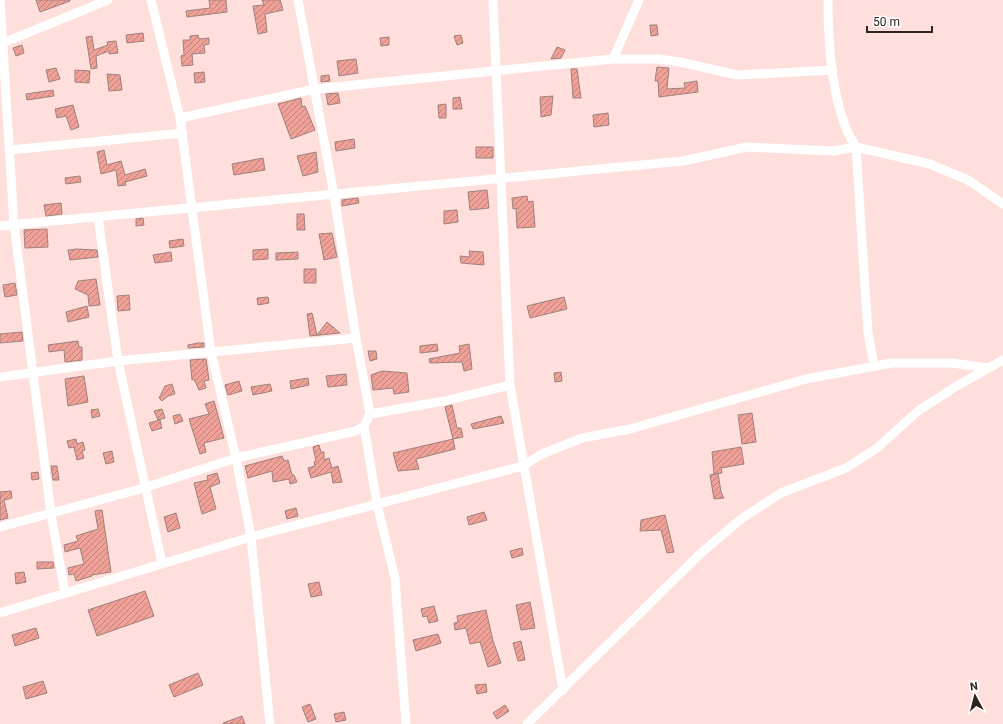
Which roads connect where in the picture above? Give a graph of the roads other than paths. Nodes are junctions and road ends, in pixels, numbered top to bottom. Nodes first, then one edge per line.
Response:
1 (0, 0) edge
2 (108, 0) edge
3 (151, 0) edge
4 (298, 0) edge
5 (493, 0) edge
6 (639, 0) edge
7 (828, 0) edge
8 (2, 44) edge
9 (613, 59) junction
10 (496, 70) junction
11 (833, 70) junction
12 (315, 88) junction
13 (180, 118) junction
14 (183, 133) junction
15 (856, 147) junction
16 (10, 150) junction
17 (501, 179) junction
18 (334, 195) junction
19 (1003, 204) edge
20 (193, 208) junction
21 (98, 217) junction
22 (14, 224) junction
23 (0, 226) edge
24 (356, 338) junction
25 (211, 352) junction
26 (1003, 360) edge
27 (118, 361) junction
28 (874, 366) junction
29 (989, 368) junction
30 (32, 373) junction
31 (0, 377) edge
32 (510, 386) junction
33 (370, 414) junction
34 (364, 426) junction
35 (236, 458) junction
36 (523, 466) junction
37 (144, 488) junction
38 (377, 504) junction
39 (51, 514) junction
40 (0, 527) edge
41 (251, 537) junction
42 (162, 563) junction
43 (65, 593) junction
44 (0, 613) edge
45 (563, 690) junction
46 (270, 724) edge
47 (406, 724) edge
48 (527, 724) edge

1 - 8 street
2 - 8 street
3 - 13 street
4 - 12 street
5 - 10 street
6 - 9 street
7 - 11 street
8 - 16 street
9 - 10 street
9 - 11 street
10 - 12 street
10 - 17 street
11 - 15 street
12 - 13 street
12 - 18 street
13 - 14 street
14 - 16 street
14 - 20 street
15 - 17 street
15 - 19 street
15 - 28 street
16 - 22 street
17 - 18 street
17 - 32 street
18 - 20 street
18 - 24 street
20 - 21 street
20 - 25 street
21 - 22 street
21 - 27 street
22 - 23 street
22 - 30 street
24 - 25 street
24 - 33 street
25 - 27 street
25 - 35 street
26 - 29 street
27 - 30 street
27 - 37 street
28 - 29 street
28 - 36 street
29 - 45 street
30 - 31 street
30 - 39 street
32 - 33 street
32 - 36 street
33 - 34 street
34 - 35 street
34 - 38 street
35 - 37 street
35 - 41 street
36 - 38 street
36 - 45 street
37 - 39 street
37 - 42 street
38 - 41 street
38 - 47 street
39 - 40 street
39 - 43 street
41 - 42 street
41 - 46 street
42 - 43 street
43 - 44 street
45 - 48 street

